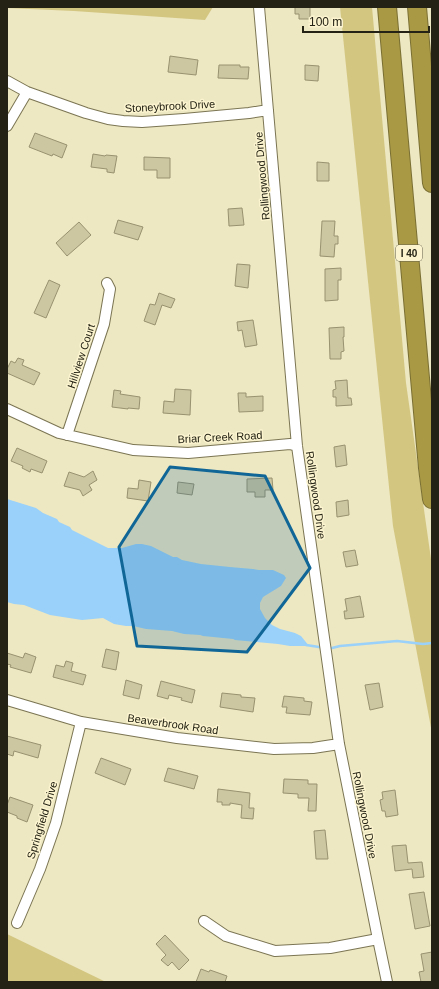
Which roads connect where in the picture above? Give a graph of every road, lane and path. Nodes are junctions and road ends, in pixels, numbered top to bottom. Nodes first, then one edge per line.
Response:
1 (259, 7) edge
2 (387, 7) edge
3 (417, 7) edge
4 (7, 81) edge
5 (27, 92) junction
6 (268, 110) junction
7 (7, 126) edge
8 (432, 184) edge
9 (107, 283) dead end
10 (7, 409) edge
11 (67, 435) junction
12 (297, 446) junction
13 (432, 498) edge
14 (7, 700) edge
15 (81, 722) junction
16 (339, 744) junction
17 (204, 921) dead end
18 (17, 923) dead end
19 (378, 939) junction
20 (387, 982) edge

1 - 6 street, Rollingwood Drive
2 - 13 highway, I 40
3 - 8 highway
4 - 5 street, Stoneybrook Drive
5 - 6 street, Stoneybrook Drive
5 - 7 street
6 - 12 street, Rollingwood Drive
9 - 11 street, Hillview Court
10 - 11 street, Briar Creek Road
11 - 12 street, Briar Creek Road
12 - 16 street, Rollingwood Drive
14 - 15 street, Beaverbrook Road
15 - 16 street, Beaverbrook Road
15 - 18 street, Springfield Drive
16 - 19 street, Rollingwood Drive
17 - 19 street
19 - 20 street, Rollingwood Drive

